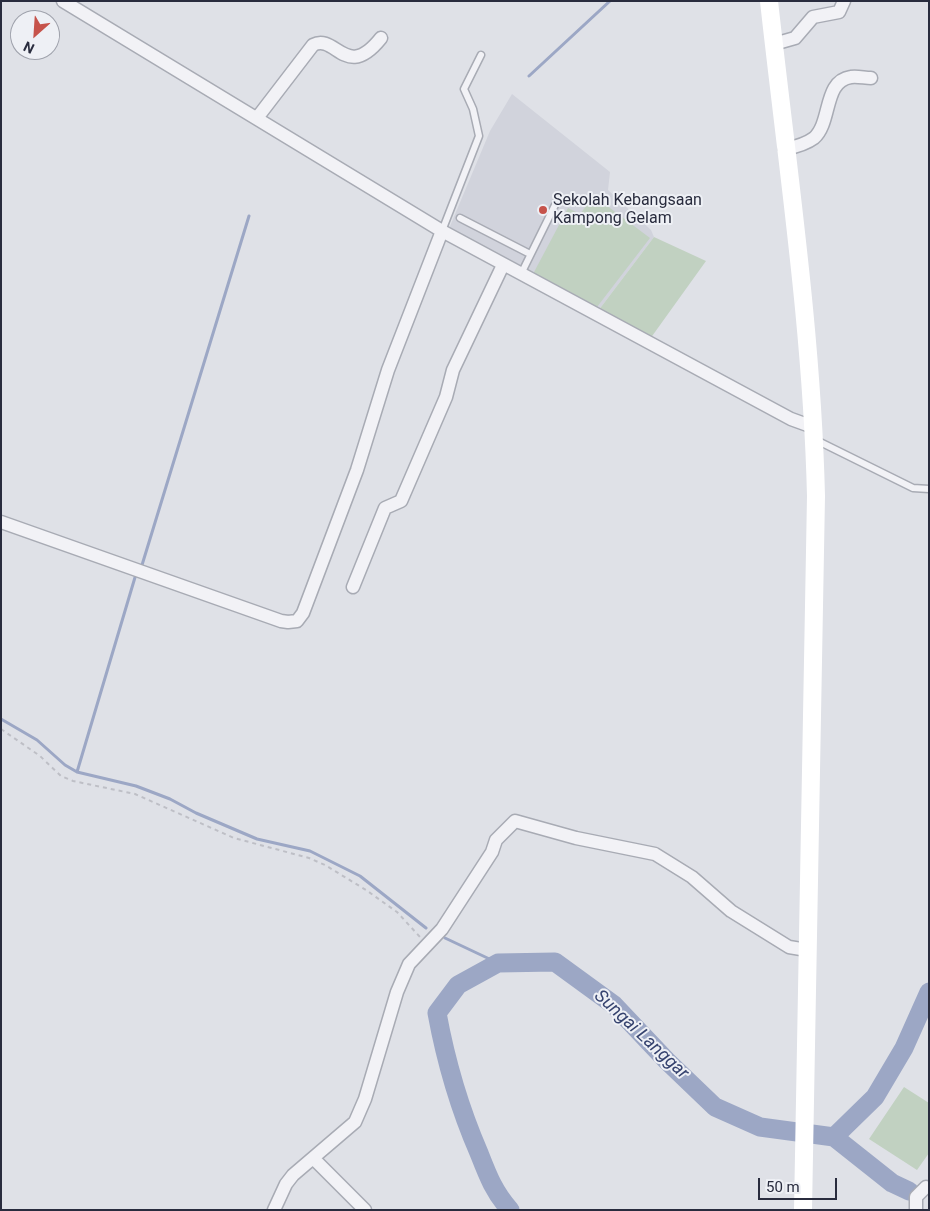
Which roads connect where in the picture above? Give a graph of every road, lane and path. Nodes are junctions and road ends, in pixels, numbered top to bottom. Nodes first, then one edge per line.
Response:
1 (63, 1) edge
2 (769, 1) edge
3 (844, 1) edge
4 (381, 38) dead end
5 (774, 44) junction
6 (481, 55) dead end
7 (871, 78) dead end
8 (257, 118) junction
9 (785, 149) junction
10 (558, 199) dead end
11 (460, 218) dead end
12 (442, 232) junction
13 (530, 254) junction
14 (502, 265) junction
15 (521, 274) junction
16 (814, 433) junction
17 (929, 488) edge
18 (1, 522) edge
19 (353, 587) dead end
20 (1, 729) edge
21 (427, 944) junction
22 (808, 950) junction
23 (314, 1159) junction
24 (928, 1183) edge
25 (274, 1210) edge
26 (366, 1210) edge
27 (803, 1210) edge
28 (916, 1210) edge

1 - 8 street
2 - 5 main road
3 - 5 street
4 - 8 street
5 - 9 main road
6 - 12 lane
7 - 9 street
8 - 12 street
9 - 16 main road
10 - 13 lane
11 - 13 lane
12 - 14 street
12 - 18 street
13 - 15 lane
14 - 15 street
14 - 19 street
15 - 16 street
16 - 17 lane
16 - 22 main road
20 - 21 path
21 - 22 street
21 - 23 street
22 - 27 main road
23 - 25 street
23 - 26 street
24 - 28 street

